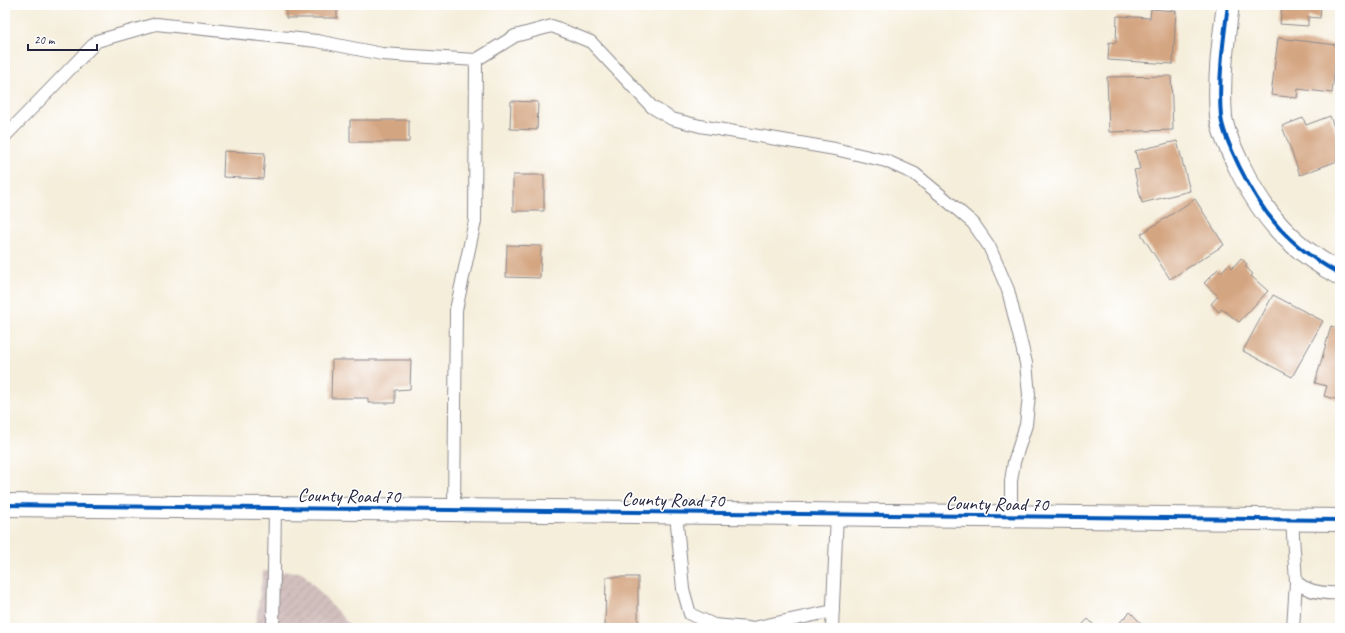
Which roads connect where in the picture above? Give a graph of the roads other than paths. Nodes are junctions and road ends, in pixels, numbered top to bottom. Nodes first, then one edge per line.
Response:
1 (1228, 5) edge
2 (476, 60) junction
3 (5, 136) edge
4 (1340, 274) edge
5 (5, 505) edge
6 (276, 508) junction
7 (454, 510) junction
8 (676, 513) junction
9 (837, 514) junction
10 (1011, 517) junction
11 (1292, 520) junction
12 (1340, 520) edge
13 (1296, 582) junction
14 (1340, 593) edge
15 (833, 611) junction
16 (273, 628) edge
17 (748, 628) edge
18 (752, 628) edge
19 (832, 628) edge
20 (1294, 628) edge

1 - 4 street
2 - 3 lane
2 - 7 lane
2 - 10 lane
5 - 6 street, County Road 70
6 - 7 street, County Road 70
6 - 16 lane
7 - 8 street, County Road 70
8 - 9 street, County Road 70
8 - 17 lane
9 - 10 street, County Road 70
9 - 15 lane
10 - 11 street, County Road 70
11 - 12 street, County Road 70
11 - 13 lane
13 - 14 lane
13 - 20 lane
15 - 18 lane
15 - 19 lane

